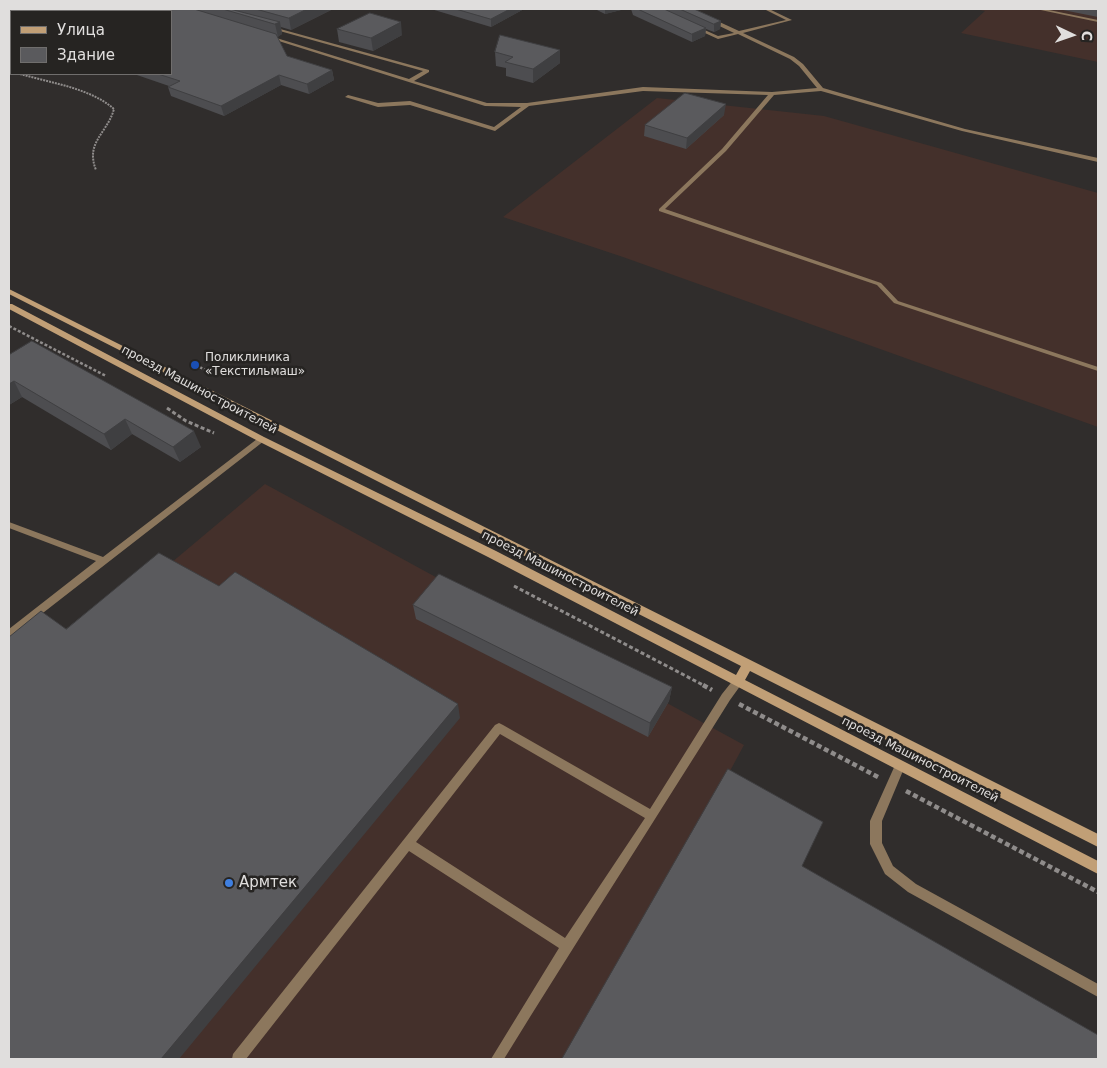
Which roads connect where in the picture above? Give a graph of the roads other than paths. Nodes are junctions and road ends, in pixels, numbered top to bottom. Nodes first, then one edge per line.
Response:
1 (766, 9) edge
2 (1038, 9) edge
3 (704, 17) edge
4 (1098, 21) edge
5 (266, 26) edge
6 (694, 27) edge
7 (740, 33) junction
8 (261, 35) edge
9 (410, 81) junction
10 (821, 89) junction
11 (772, 94) junction
12 (348, 97) dead end
13 (527, 105) junction
14 (1098, 160) edge
15 (9, 291) edge
16 (9, 306) edge
17 (1098, 369) edge
18 (277, 427) junction
19 (261, 439) junction
20 (9, 525) edge
21 (102, 560) junction
22 (9, 634) edge
23 (748, 664) junction
24 (738, 682) junction
25 (900, 766) junction
26 (652, 816) junction
27 (1098, 841) edge
28 (408, 844) junction
29 (1098, 868) edge
30 (566, 946) junction
31 (1098, 991) edge
32 (238, 1059) edge
33 (497, 1059) edge

1 - 7 lane
2 - 4 lane
3 - 7 lane
5 - 9 lane
6 - 7 lane
7 - 10 lane
8 - 9 lane
9 - 13 lane
10 - 11 lane
10 - 14 lane
11 - 13 lane
11 - 17 lane
12 - 13 lane
15 - 18 main road, проезд Машиностроителей
16 - 19 main road, проезд Машиностроителей
18 - 19 main road
18 - 23 main road, проезд Машиностроителей
19 - 21 lane
19 - 24 main road, проезд Машиностроителей
20 - 21 lane
21 - 22 lane
23 - 24 main road
23 - 27 main road, проезд Машиностроителей
24 - 25 main road, проезд Машиностроителей
24 - 26 lane
25 - 29 main road, проезд Машиностроителей
25 - 31 lane
26 - 28 lane
26 - 30 lane
28 - 30 lane
28 - 32 lane
30 - 33 lane

